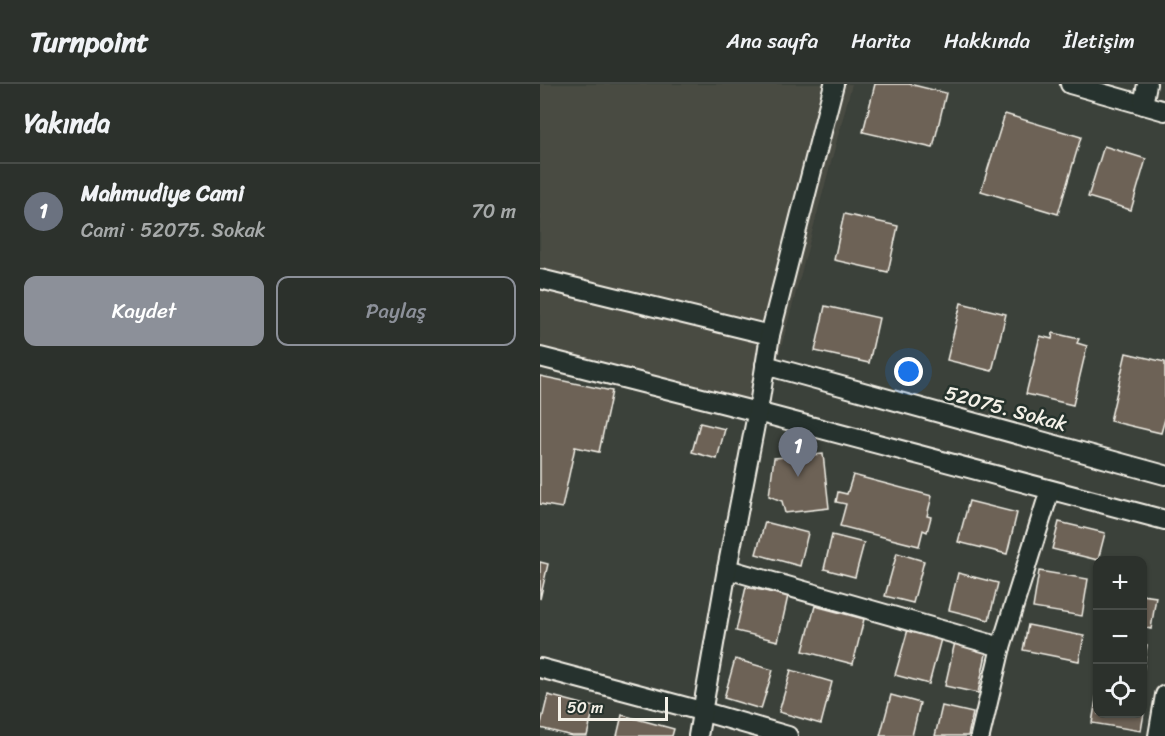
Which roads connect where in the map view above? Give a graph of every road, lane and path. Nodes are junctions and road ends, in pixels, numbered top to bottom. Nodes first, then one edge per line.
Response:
1 (834, 84) edge
2 (1070, 84) edge
3 (1147, 84) edge
4 (1143, 105) junction
5 (1165, 111) edge
6 (540, 279) edge
7 (770, 335) junction
8 (540, 357) edge
9 (765, 365) junction
10 (757, 412) junction
11 (1165, 475) edge
12 (1050, 490) junction
13 (1165, 520) edge
14 (727, 569) junction
15 (1001, 647) junction
16 (540, 668) edge
17 (1165, 695) edge
18 (701, 711) junction
19 (698, 736) edge
20 (788, 736) edge
21 (980, 736) edge
22 (1158, 736) edge

1 - 7 street
2 - 4 street
3 - 4 street
4 - 5 street
6 - 7 street
7 - 9 street
8 - 10 street
9 - 10 street
9 - 11 street, 52075. Sokak
10 - 12 street
10 - 14 street
12 - 13 street
12 - 15 street
14 - 15 street
14 - 18 street
15 - 21 street
16 - 18 street
17 - 22 street
18 - 19 street
18 - 20 street

